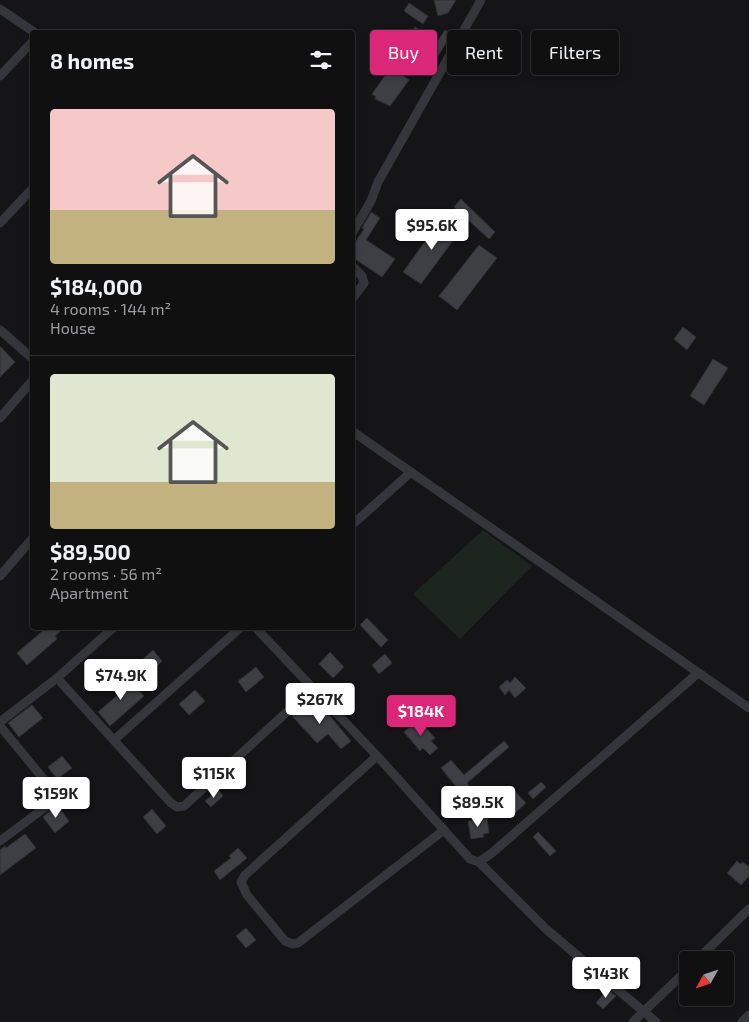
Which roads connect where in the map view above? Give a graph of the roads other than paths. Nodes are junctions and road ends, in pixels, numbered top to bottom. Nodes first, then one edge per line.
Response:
1 (481, 0) edge
2 (0, 9) edge
3 (31, 30) edge
4 (30, 44) edge
5 (0, 76) edge
6 (30, 191) edge
7 (0, 223) edge
8 (355, 228) edge
9 (355, 269) edge
10 (355, 295) edge
11 (0, 330) edge
12 (30, 356) edge
13 (30, 382) edge
14 (0, 418) edge
15 (355, 433) edge
16 (410, 472) junction
17 (355, 522) edge
18 (30, 541) edge
19 (0, 576) edge
20 (111, 630) edge
21 (238, 630) edge
22 (258, 630) edge
23 (698, 673) junction
24 (57, 678) junction
25 (312, 689) junction
26 (749, 708) edge
27 (0, 722) edge
28 (0, 726) edge
29 (114, 740) junction
30 (377, 756) junction
31 (444, 830) junction
32 (0, 840) edge
33 (479, 862) junction
34 (749, 909) edge
35 (706, 951) edge
36 (679, 978) edge
37 (644, 1011) junction
38 (749, 1015) edge
39 (633, 1022) edge
40 (656, 1022) edge
41 (742, 1022) edge

1 - 8 street
2 - 3 street
4 - 5 street
6 - 7 street
9 - 10 street
11 - 12 street
13 - 14 street
15 - 16 street
16 - 17 street
16 - 23 street
18 - 19 street
20 - 24 street
21 - 29 street
22 - 25 street
23 - 26 street
23 - 33 street
24 - 27 street
24 - 29 street
25 - 29 street
25 - 30 street
28 - 32 street
30 - 31 street
30 - 31 street
31 - 33 street
33 - 37 street
34 - 35 street
36 - 37 street
37 - 39 street
37 - 40 street
38 - 41 street

